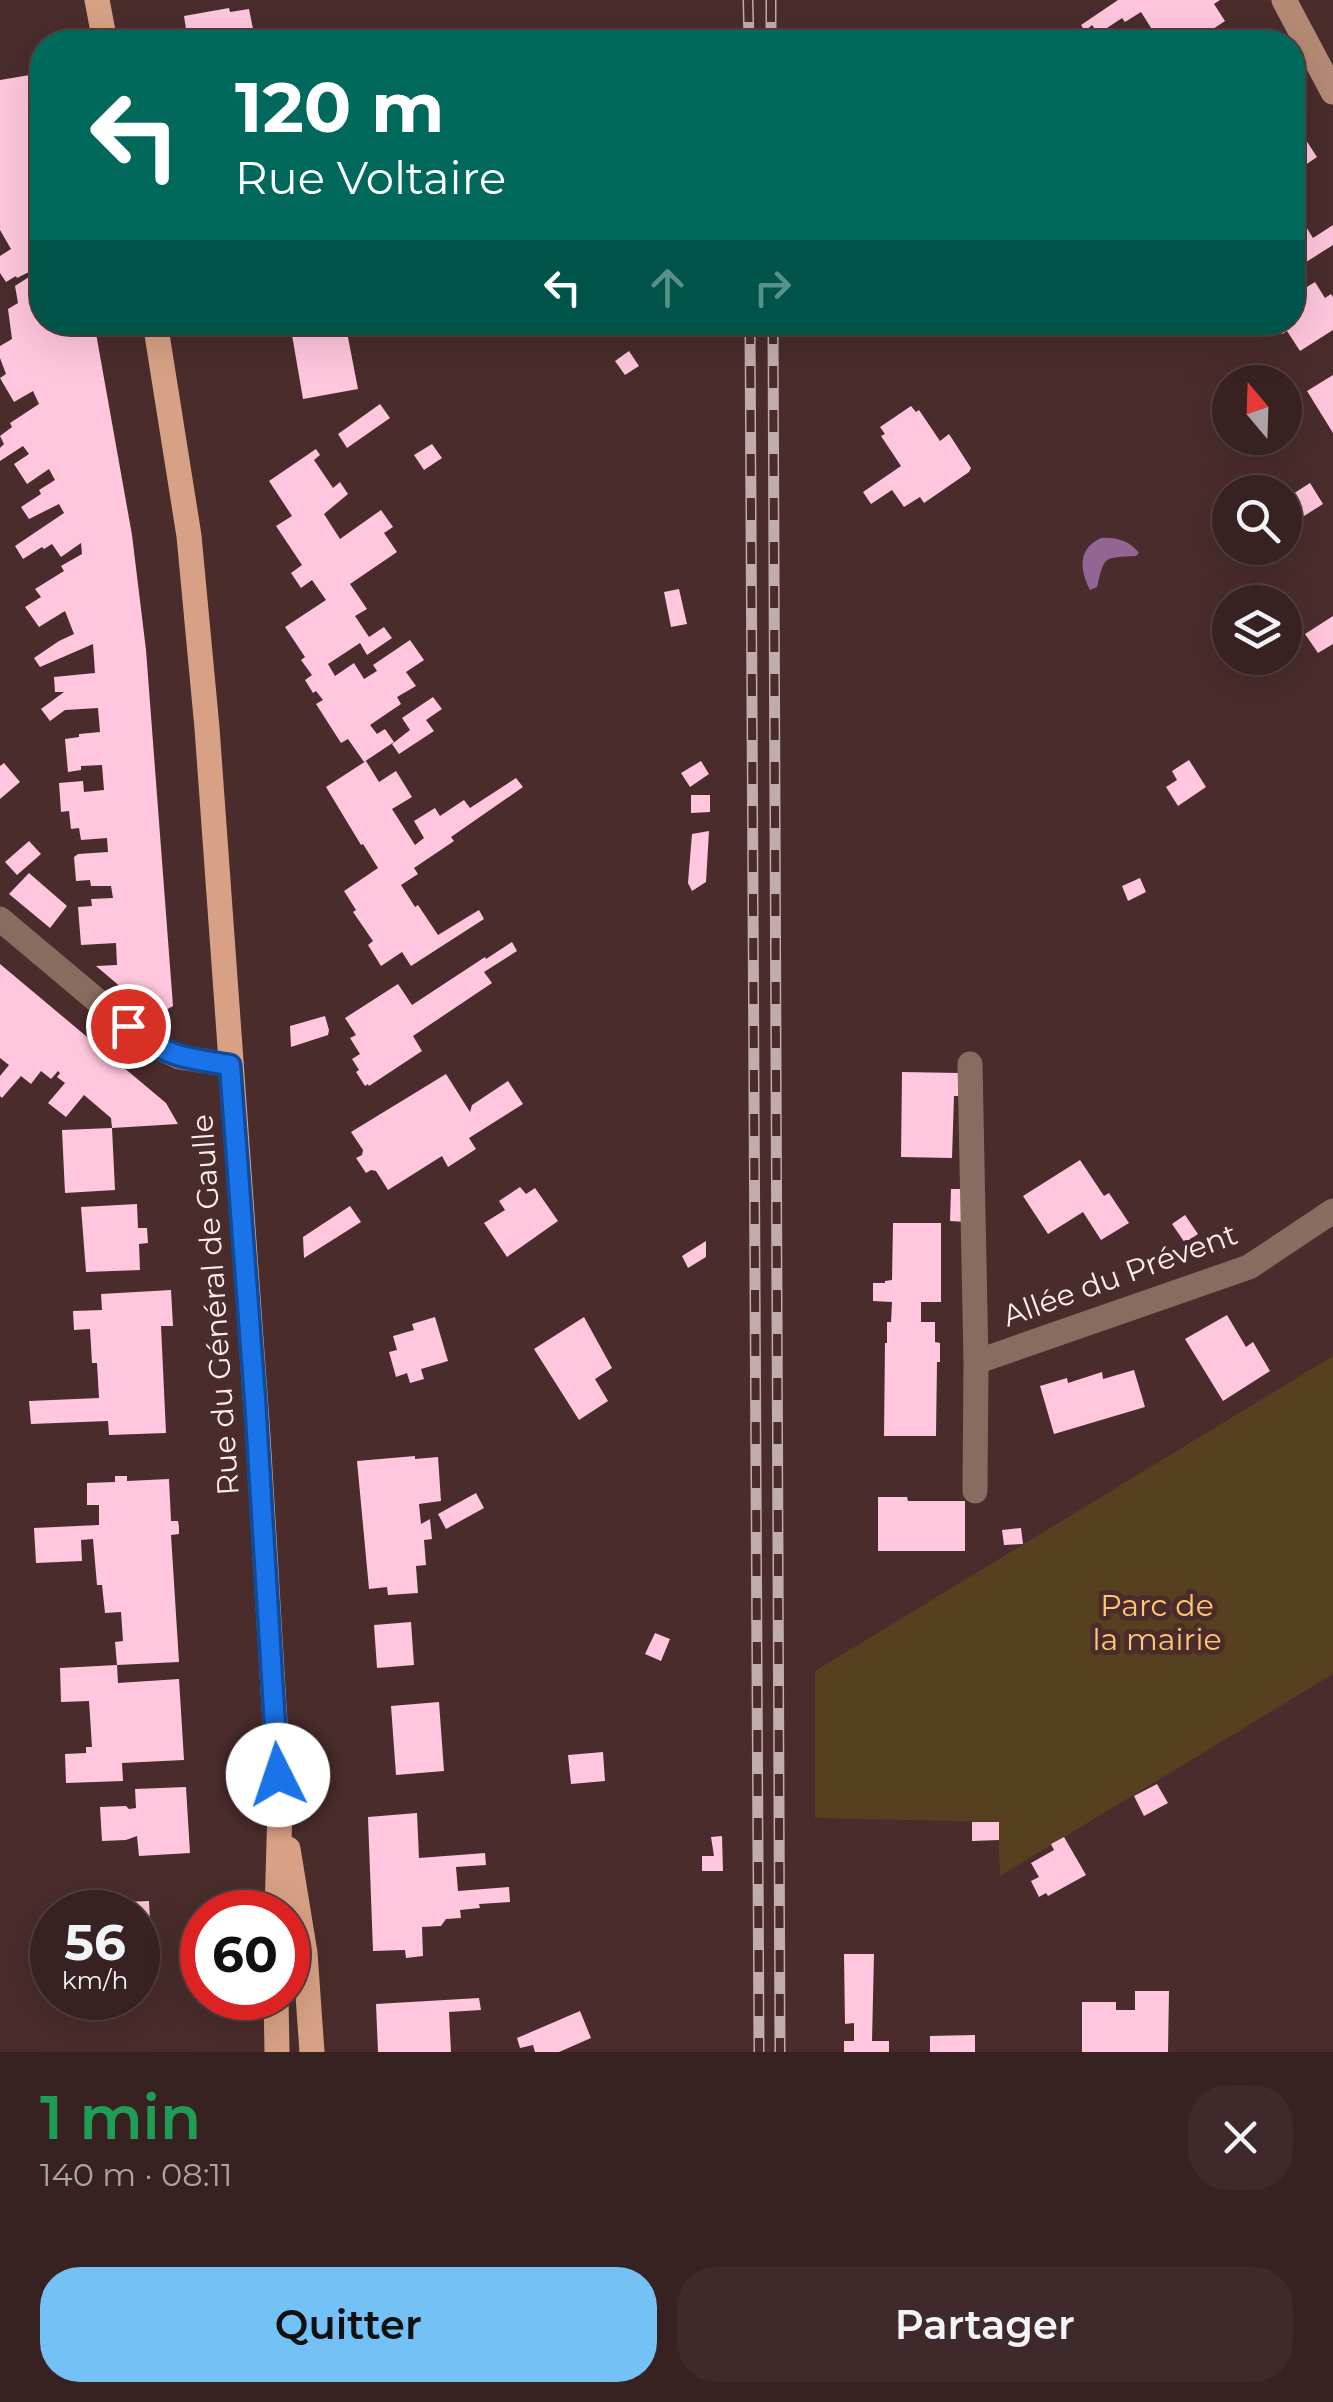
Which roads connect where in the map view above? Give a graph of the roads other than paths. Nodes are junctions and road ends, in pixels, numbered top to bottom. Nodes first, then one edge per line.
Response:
1 (97, 0) edge
2 (1284, 0) edge
3 (102, 30) edge
4 (1300, 30) edge
5 (1305, 39) edge
6 (1333, 92) edge
7 (156, 335) edge
8 (0, 919) edge
9 (970, 1064) dead end
10 (230, 1065) junction
11 (1333, 1210) edge
12 (976, 1362) junction
13 (975, 1491) dead end
14 (280, 1807) junction
15 (278, 1890) edge
16 (276, 2020) edge
17 (277, 2052) edge
18 (312, 2052) edge

1 - 3 main road
2 - 4 main road
5 - 6 main road
7 - 10 main road, Rue du Général de Gaulle
8 - 10 street
9 - 12 street, Allée du Prévent
10 - 14 main road, Rue du Général de Gaulle
11 - 12 street, Allée du Prévent
12 - 13 street, Allée du Prévent
14 - 15 main road, Rue du Général de Gaulle
14 - 18 main road, Rue du Général de Gaulle
16 - 17 main road

